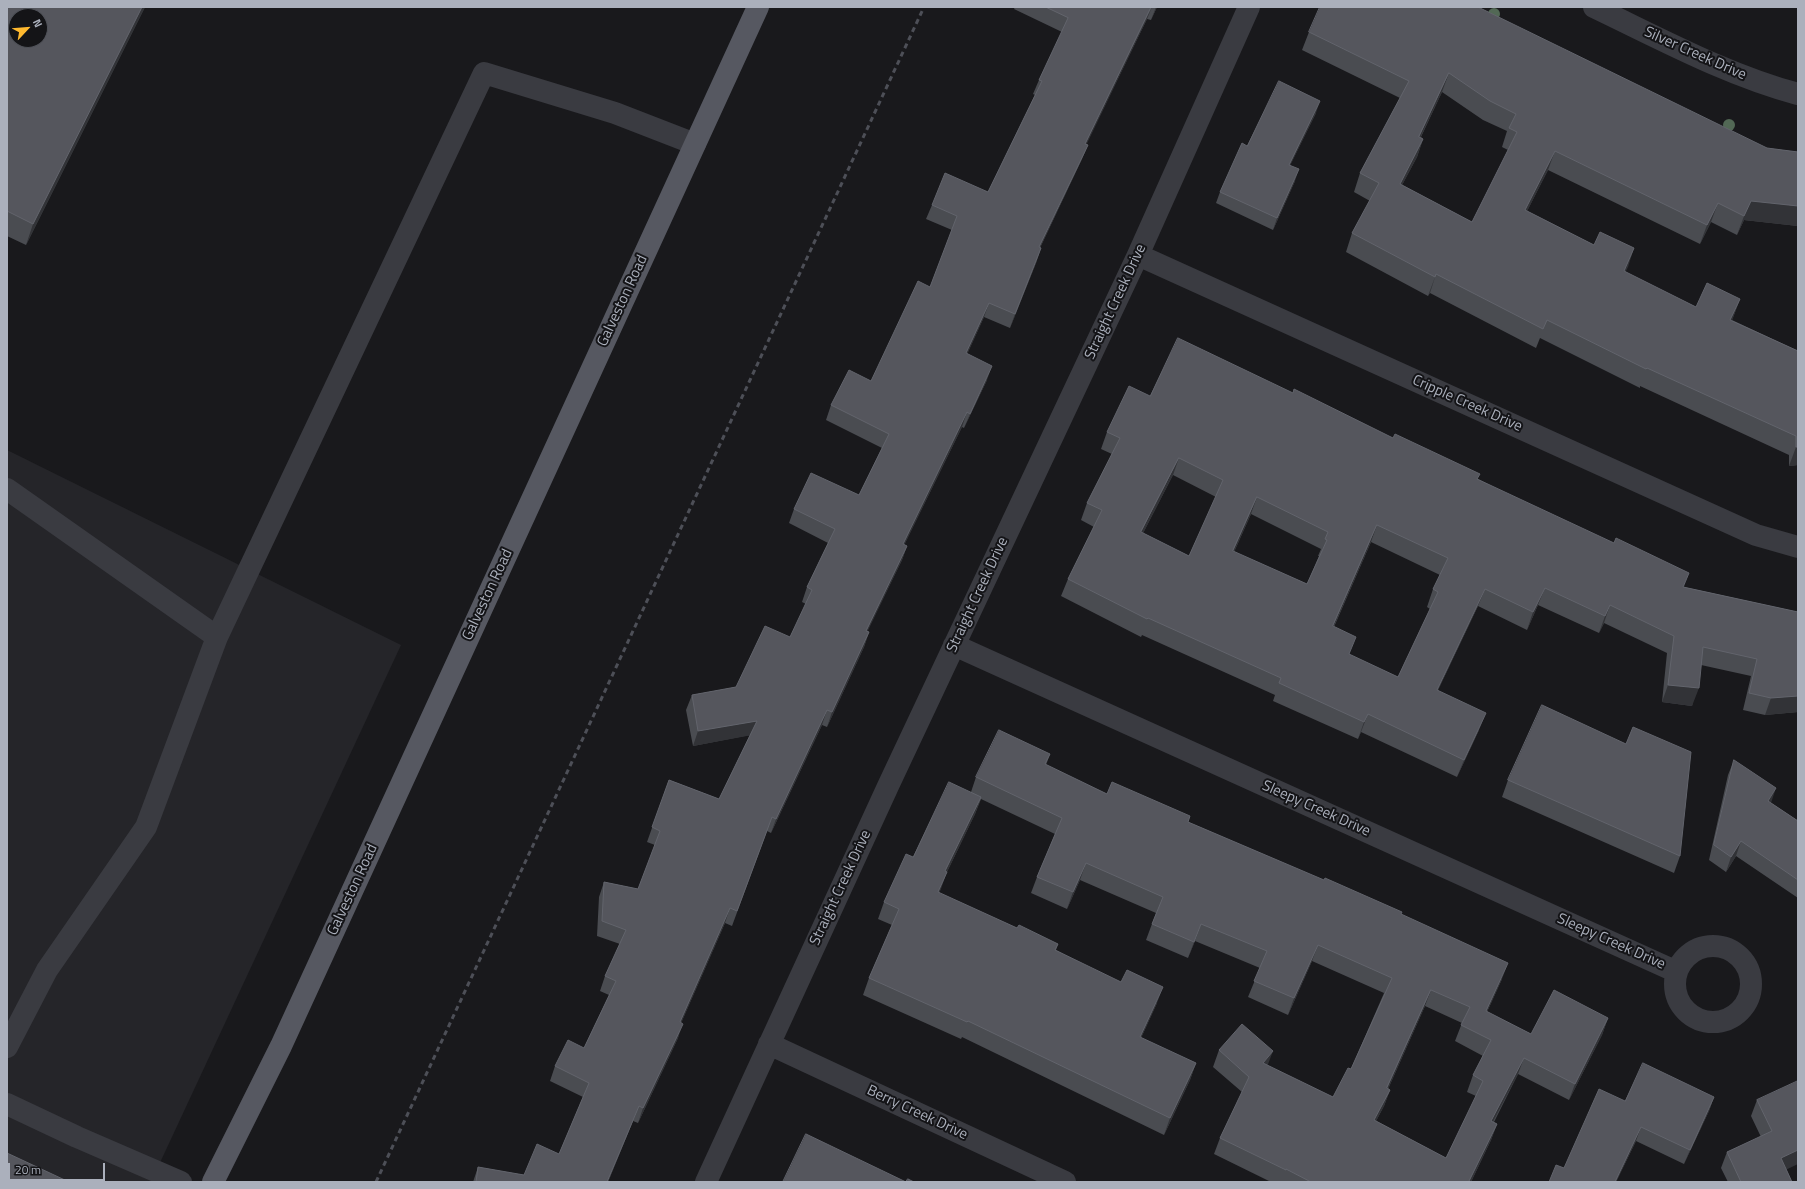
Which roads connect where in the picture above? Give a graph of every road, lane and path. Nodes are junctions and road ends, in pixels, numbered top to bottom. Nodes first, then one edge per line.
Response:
1 (758, 7) edge
2 (1249, 7) edge
3 (1594, 7) edge
4 (1798, 94) edge
5 (695, 144) junction
6 (1138, 255) junction
7 (7, 489) edge
8 (1798, 547) edge
9 (217, 638) junction
10 (954, 645) junction
11 (1677, 972) dead end
12 (769, 1044) junction
13 (7, 1047) edge
14 (7, 1104) edge
15 (181, 1182) edge
16 (213, 1182) edge
17 (706, 1182) edge
18 (1065, 1182) edge

1 - 5 main road, Galveston Road
2 - 6 street, Straight Creek Drive
3 - 4 street, Silver Creek Drive
5 - 9 street
5 - 16 main road, Galveston Road
6 - 8 street, Cripple Creek Drive
6 - 10 street, Straight Creek Drive
7 - 9 street
9 - 13 street
10 - 11 street, Sleepy Creek Drive
10 - 12 street, Straight Creek Drive
12 - 17 street, Straight Creek Drive
12 - 18 street, Berry Creek Drive
14 - 15 street

